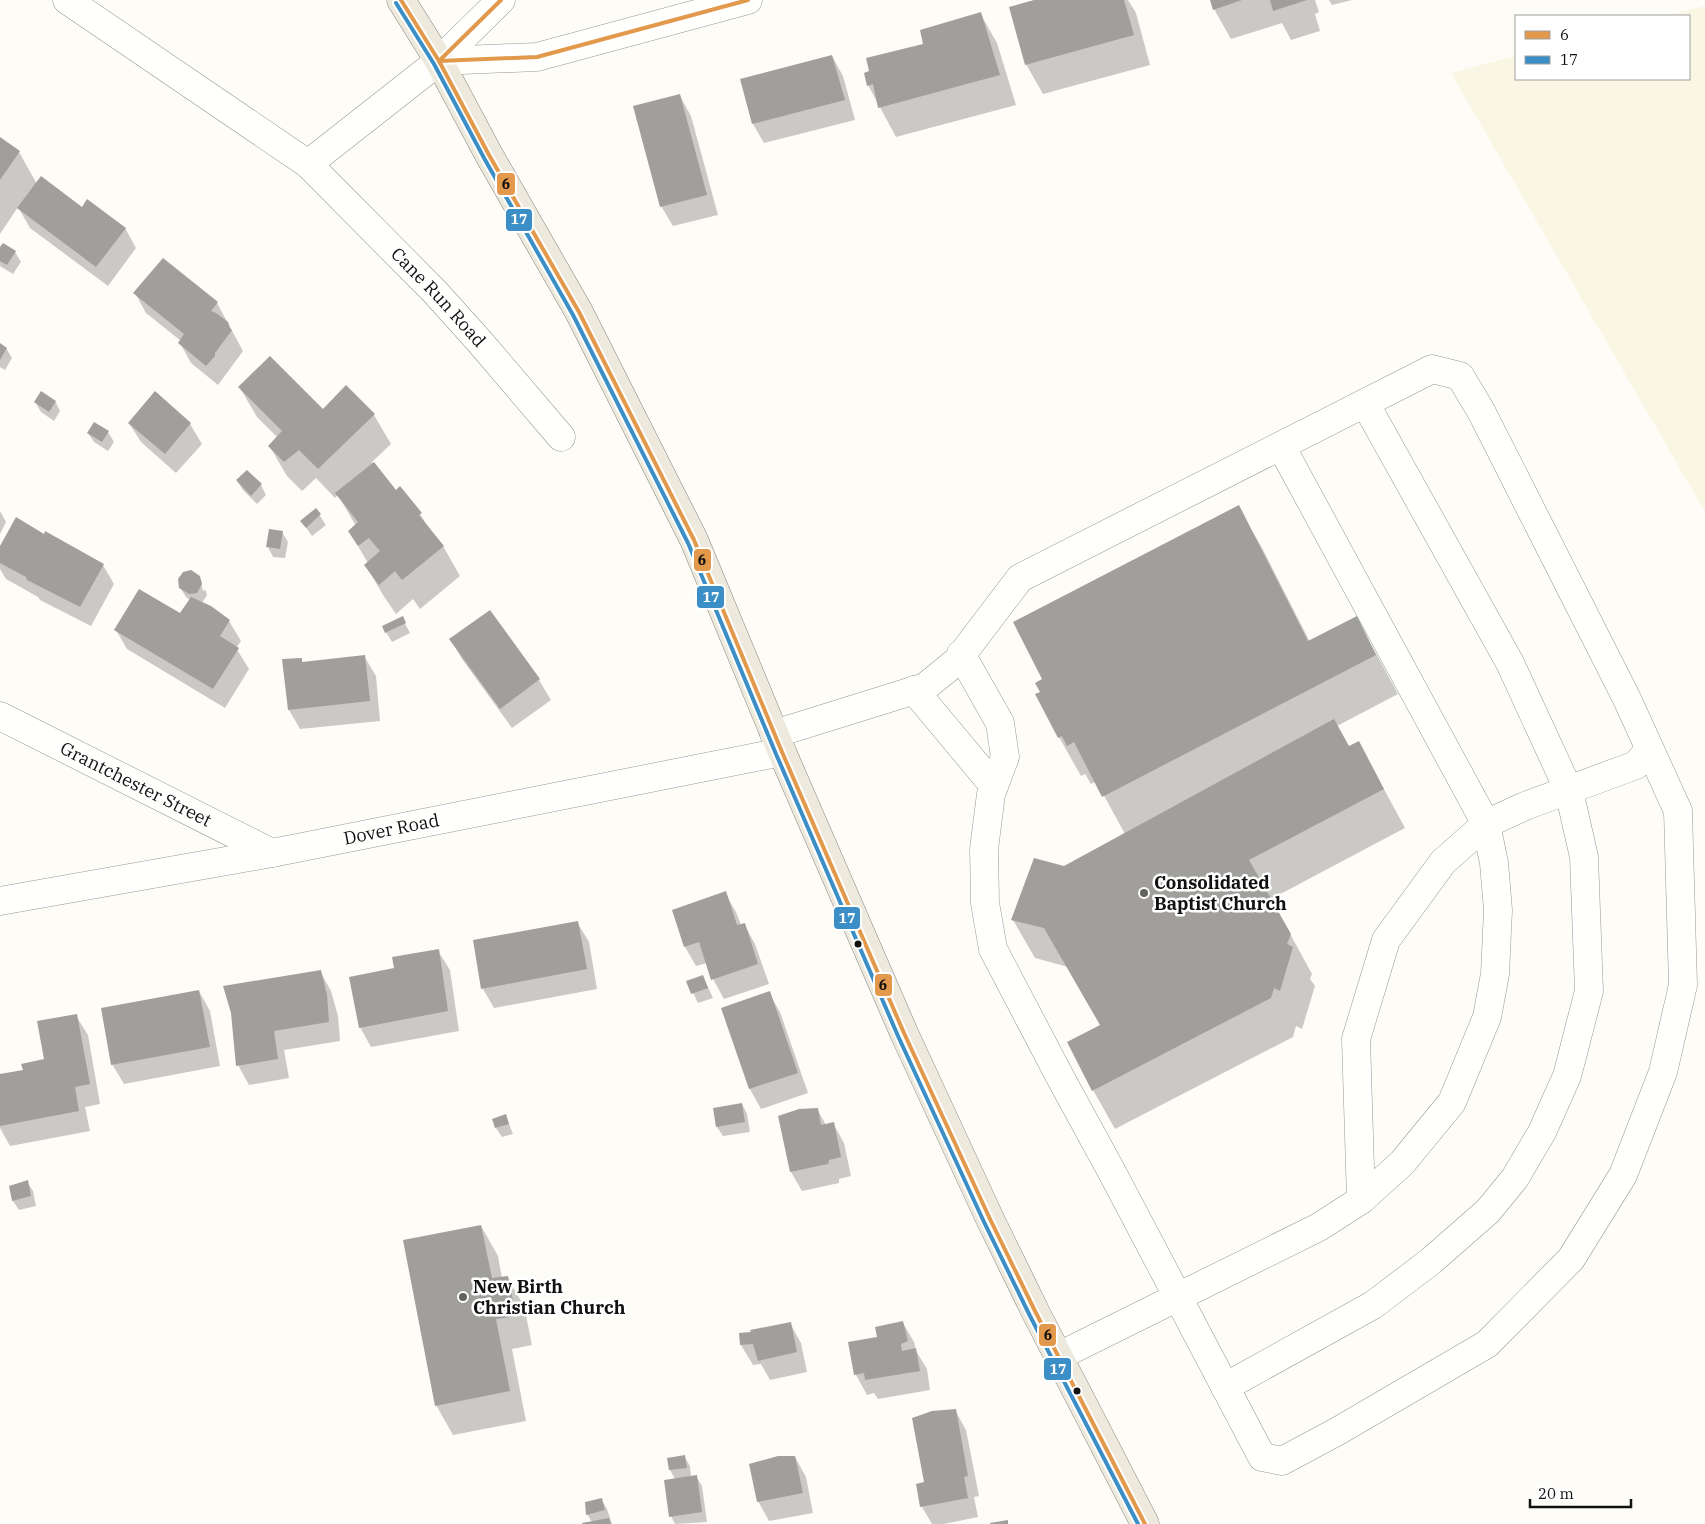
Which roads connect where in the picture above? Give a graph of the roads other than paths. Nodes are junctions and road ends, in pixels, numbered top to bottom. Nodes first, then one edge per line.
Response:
1 (67, 0) edge
2 (401, 0) edge
3 (501, 0) edge
4 (748, 0) edge
5 (439, 61) junction
6 (308, 164) junction
7 (1365, 403) junction
8 (561, 437) dead end
9 (1281, 446) junction
10 (961, 654) junction
11 (914, 690) junction
12 (0, 716) edge
13 (778, 743) junction
14 (1649, 750) junction
15 (994, 786) junction
16 (1569, 791) junction
17 (1486, 824) junction
18 (272, 853) junction
19 (0, 901) edge
20 (1361, 1200) junction
21 (1177, 1297) junction
22 (1059, 1356) junction
23 (1225, 1387) junction
24 (1145, 1524) edge

1 - 6 street, Cane Run Road
2 - 5 main road
3 - 5 street
4 - 5 street
5 - 6 street
5 - 13 main road
6 - 8 street, Cane Run Road
7 - 9 street, Dover Road
7 - 14 street, Dover Road
7 - 16 street
9 - 10 street, Dover Road
9 - 17 street
10 - 11 street, Dover Road
10 - 15 street
11 - 13 street, Dover Road
11 - 15 street
12 - 18 street, Grantchester Street
13 - 18 street, Dover Road
13 - 22 main road
14 - 16 street
14 - 23 street, Dover Road
15 - 21 street
16 - 17 street
16 - 23 street
17 - 20 street
17 - 20 street
18 - 19 street, Dover Road
20 - 21 street
21 - 22 street
21 - 23 street
22 - 24 main road

